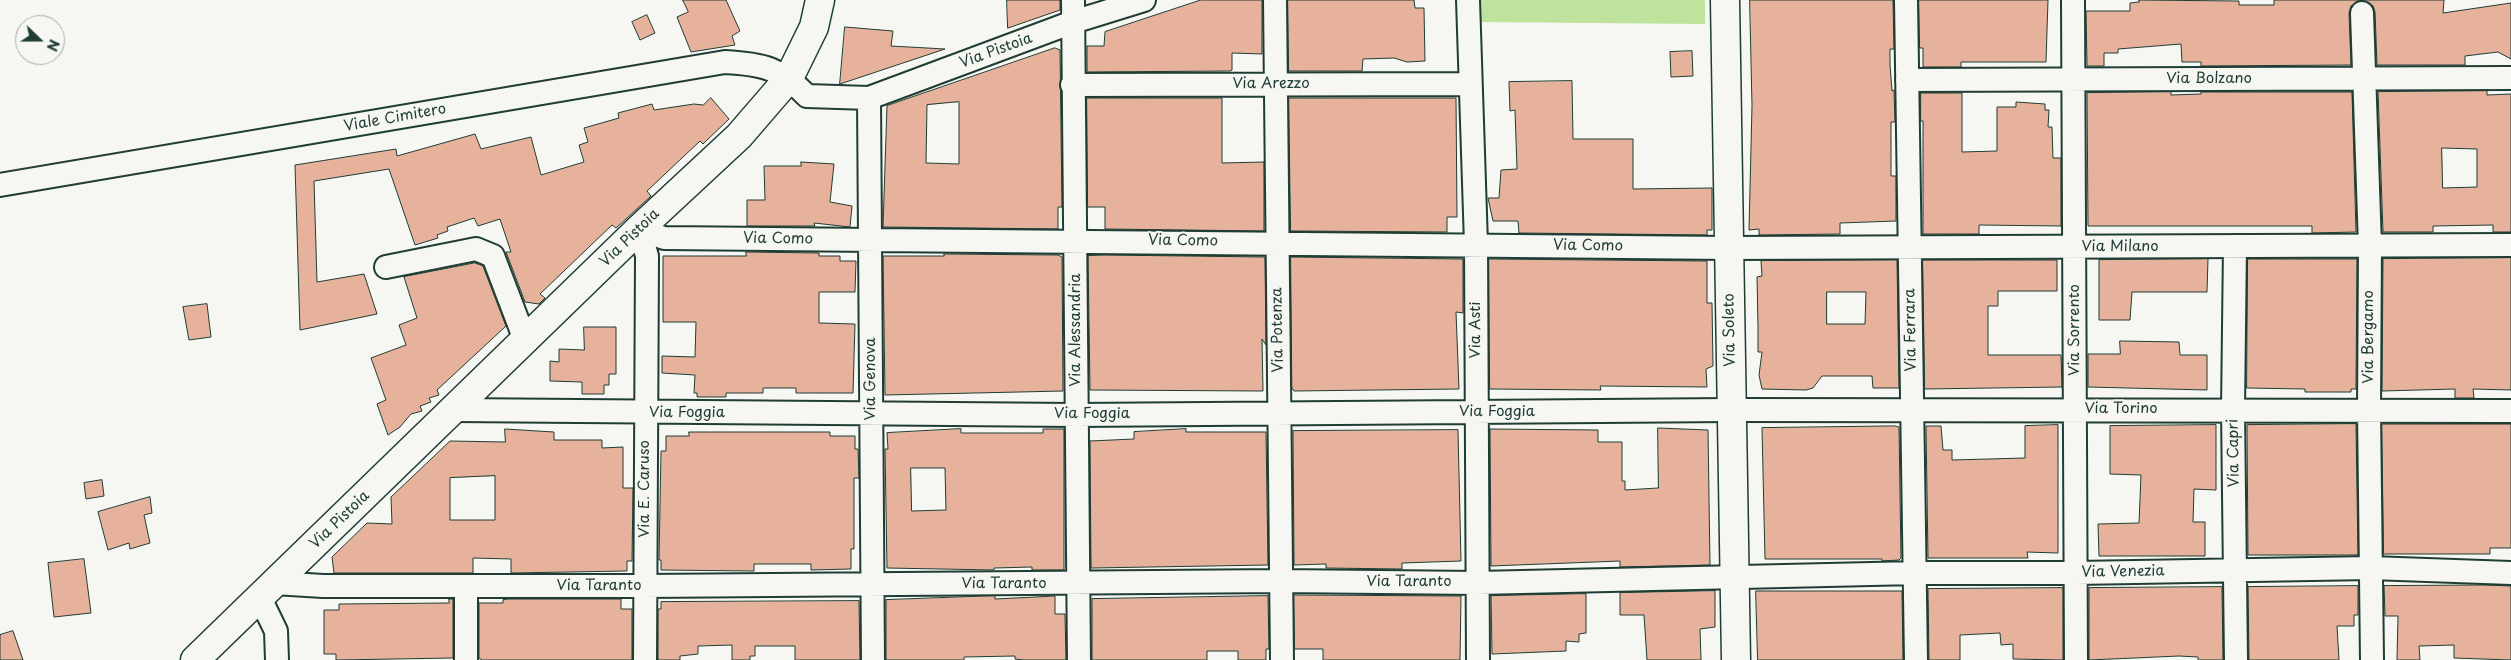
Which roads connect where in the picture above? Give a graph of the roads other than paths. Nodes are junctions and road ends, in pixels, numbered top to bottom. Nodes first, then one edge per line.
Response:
1 (820, 0) edge
2 (1144, 0) edge
3 (1275, 0) edge
4 (1468, 0) edge
5 (1725, 0) edge
6 (1906, 0) edge
7 (2073, 0) edge
8 (1073, 11) edge
9 (2362, 13) dead end
10 (789, 78) junction
11 (2073, 78) junction
12 (2511, 78) edge
13 (1907, 80) junction
14 (2364, 80) junction
15 (1276, 84) junction
16 (1470, 84) junction
17 (1072, 85) junction
18 (869, 98) junction
19 (0, 186) edge
20 (639, 229) junction
21 (870, 240) junction
22 (1075, 240) junction
23 (1277, 242) junction
24 (1476, 244) junction
25 (2511, 245) edge
26 (2235, 246) junction
27 (2370, 246) junction
28 (1910, 247) junction
29 (2074, 247) junction
30 (1729, 248) junction
31 (386, 267) dead end
32 (525, 340) junction
33 (2075, 409) junction
34 (454, 410) junction
35 (1731, 410) junction
36 (1912, 410) junction
37 (2233, 410) junction
38 (2369, 410) junction
39 (2511, 411) edge
40 (1477, 412) junction
41 (646, 413) junction
42 (871, 413) junction
43 (1280, 413) junction
44 (1076, 415) junction
45 (2371, 568) junction
46 (2235, 570) junction
47 (1915, 573) junction
48 (2076, 573) junction
49 (2511, 573) edge
50 (1734, 577) junction
51 (1281, 582) junction
52 (1478, 583) junction
53 (873, 584) junction
54 (1078, 584) junction
55 (466, 586) junction
56 (645, 586) junction
57 (267, 590) junction
58 (195, 660) edge
59 (277, 660) edge
60 (466, 660) edge
61 (645, 660) edge
62 (873, 660) edge
63 (1079, 660) edge
64 (1282, 660) edge
65 (1478, 660) edge
66 (1736, 660) edge
67 (1916, 660) edge
68 (2076, 660) edge
69 (2236, 660) edge
70 (2372, 660) edge

1 - 10 street
2 - 8 street, Via Pistoia
3 - 15 street, Via Potenza
4 - 16 street, Via Asti
5 - 30 street, Via Soleto
6 - 13 street, Via Ferrara
7 - 11 street, Via Sorrento
8 - 17 street, Via Alessandria
8 - 18 street, Via Pistoia
9 - 14 street, Via Bergamo
10 - 18 street, Via Pistoia
10 - 19 street, Viale Cimitero
10 - 20 street, Via Pistoia
11 - 13 street, Via Bolzano
11 - 14 street, Via Bolzano
11 - 29 street, Via Sorrento
12 - 14 street, Via Bolzano
13 - 28 street, Via Ferrara
14 - 27 street, Via Bergamo
15 - 16 street, Via Arezzo
15 - 17 street, Via Arezzo
15 - 23 street, Via Potenza
16 - 24 street, Via Asti
17 - 22 street, Via Alessandria
18 - 21 street, Via Genova
20 - 21 street, Via Como
20 - 32 street, Via Pistoia
20 - 41 street, Via E. Caruso
21 - 22 street, Via Como
21 - 42 street, Via Genova
22 - 23 street, Via Como
22 - 44 street, Via Alessandria
23 - 24 street, Via Como
23 - 43 street, Via Potenza
24 - 30 street, Via Como
24 - 40 street, Via Asti
25 - 27 street, Via Milano
26 - 27 street, Via Milano
26 - 29 street, Via Milano
26 - 37 street, Via Capri
27 - 38 street, Via Bergamo
28 - 29 street, Via Milano
28 - 30 street, Via Milano
28 - 36 street, Via Ferrara
29 - 33 street, Via Sorrento
30 - 35 street, Via Soleto
31 - 32 street
32 - 34 street, Via Pistoia
33 - 36 street, Via Torino
33 - 37 street, Via Torino
33 - 48 street, Via Sorrento
34 - 41 street, Via Foggia
34 - 57 street, Via Pistoia
35 - 36 street, Via Torino
35 - 40 street, Via Foggia
35 - 50 street, Via Soleto
36 - 47 street, Via Ferrara
37 - 38 street, Via Torino
37 - 46 street, Via Capri
38 - 39 street, Via Torino
38 - 45 street, Via Bergamo
40 - 43 street, Via Foggia
40 - 52 street, Via Asti
41 - 42 street, Via Foggia
41 - 56 street, Via E. Caruso
42 - 44 street, Via Foggia
42 - 53 street, Via Genova
43 - 44 street, Via Foggia
43 - 51 street, Via Potenza
44 - 54 street, Via Alessandria
45 - 46 street, Via Venezia
45 - 49 street, Via Venezia
45 - 70 street, Via Bergamo
46 - 48 street, Via Venezia
46 - 69 street, Via Capri
47 - 48 street, Via Venezia
47 - 50 street, Via Venezia
47 - 67 street, Via Ferrara
48 - 68 street, Via Sorrento
50 - 52 street, Via Taranto
50 - 66 street, Via Soleto
51 - 52 street, Via Taranto
51 - 54 street, Via Taranto
51 - 64 street, Via Potenza
52 - 65 street, Via Asti
53 - 54 street, Via Taranto
53 - 56 street, Via Taranto
53 - 62 street, Via Genova
54 - 63 street, Via Alessandria
55 - 56 street, Via Taranto
55 - 57 street, Via Taranto
55 - 60 street
56 - 61 street, Via E. Caruso
57 - 58 street, Via Pistoia
57 - 59 street

